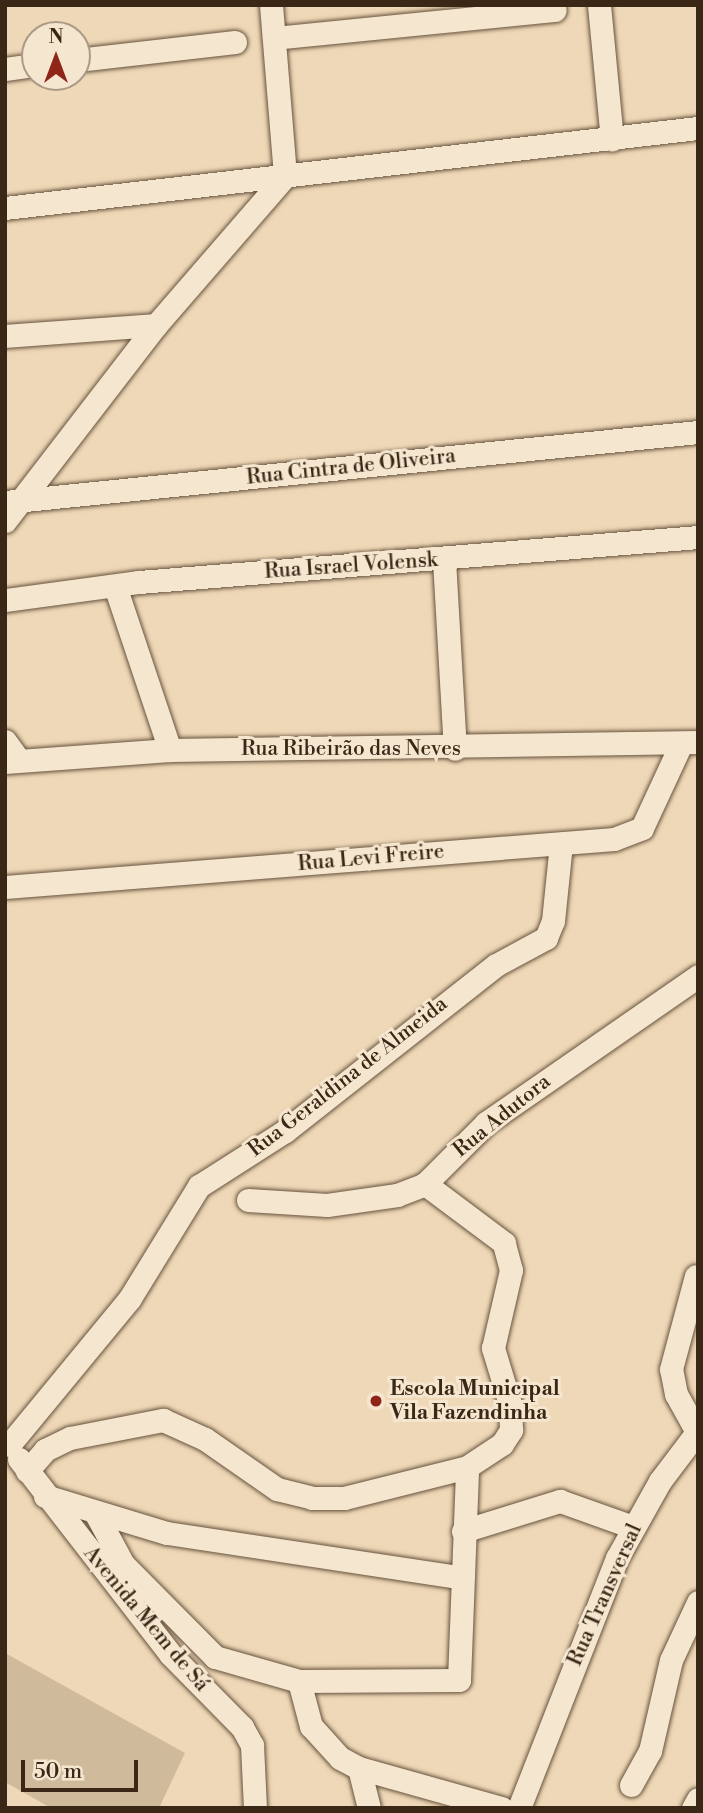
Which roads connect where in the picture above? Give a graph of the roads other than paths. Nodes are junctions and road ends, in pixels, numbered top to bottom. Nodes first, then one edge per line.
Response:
1 (271, 5) edge
2 (600, 5) edge
3 (555, 10) dead end
4 (274, 38) junction
5 (234, 42) dead end
6 (91, 58) edge
7 (698, 128) edge
8 (612, 139) junction
9 (285, 176) junction
10 (5, 208) edge
11 (156, 325) junction
12 (5, 336) edge
13 (698, 432) edge
14 (13, 502) edge
15 (5, 520) edge
16 (698, 537) edge
17 (444, 561) junction
18 (115, 586) junction
19 (5, 600) edge
20 (690, 743) edge
21 (455, 749) junction
22 (170, 750) junction
23 (9, 754) edge
24 (561, 843) junction
25 (5, 887) edge
26 (698, 976) edge
27 (425, 1184) junction
28 (248, 1200) dead end
29 (696, 1276) dead end
30 (698, 1432) edge
31 (7, 1442) edge
32 (467, 1467) junction
33 (27, 1471) junction
34 (45, 1496) junction
35 (96, 1514) junction
36 (633, 1527) junction
37 (463, 1531) junction
38 (459, 1577) junction
39 (698, 1602) edge
40 (299, 1681) junction
41 (359, 1768) junction
42 (631, 1786) dead end
43 (698, 1799) edge
44 (255, 1808) edge
45 (369, 1808) edge
46 (501, 1808) edge
47 (519, 1808) edge
48 (693, 1808) edge

1 - 4 street
2 - 8 street
3 - 4 street
4 - 9 street
5 - 6 street
7 - 8 street
8 - 9 street
9 - 10 street
9 - 11 street
11 - 12 street
11 - 14 street
13 - 14 street, Rua Cintra de Oliveira
14 - 15 street
16 - 17 street, Rua Israel Volensk
17 - 18 street, Rua Israel Volensk
17 - 21 street
18 - 19 street, Rua Israel Volensk
18 - 22 street
20 - 21 street, Rua Ribeirão das Neves
20 - 24 street, Rua Levi Freire
21 - 22 street, Rua Ribeirão das Neves
22 - 23 street, Rua Ribeirão das Neves
24 - 25 street, Rua Levi Freire
24 - 31 street, Rua Geraldina de Almeida
26 - 27 street, Rua Adutora
27 - 28 street, Rua Adutora
27 - 32 street
29 - 30 street, Rua Transversal
30 - 36 street, Rua Transversal
31 - 33 street, Avenida Mem de Sá
32 - 33 street
32 - 37 street
33 - 34 street, Avenida Mem de Sá
34 - 35 street
34 - 44 street, Avenida Mem de Sá
35 - 38 street
35 - 40 street
36 - 37 street
36 - 47 street, Rua Transversal
37 - 38 street
38 - 40 street
39 - 42 street
40 - 41 street
41 - 45 street
41 - 46 street
43 - 48 street

